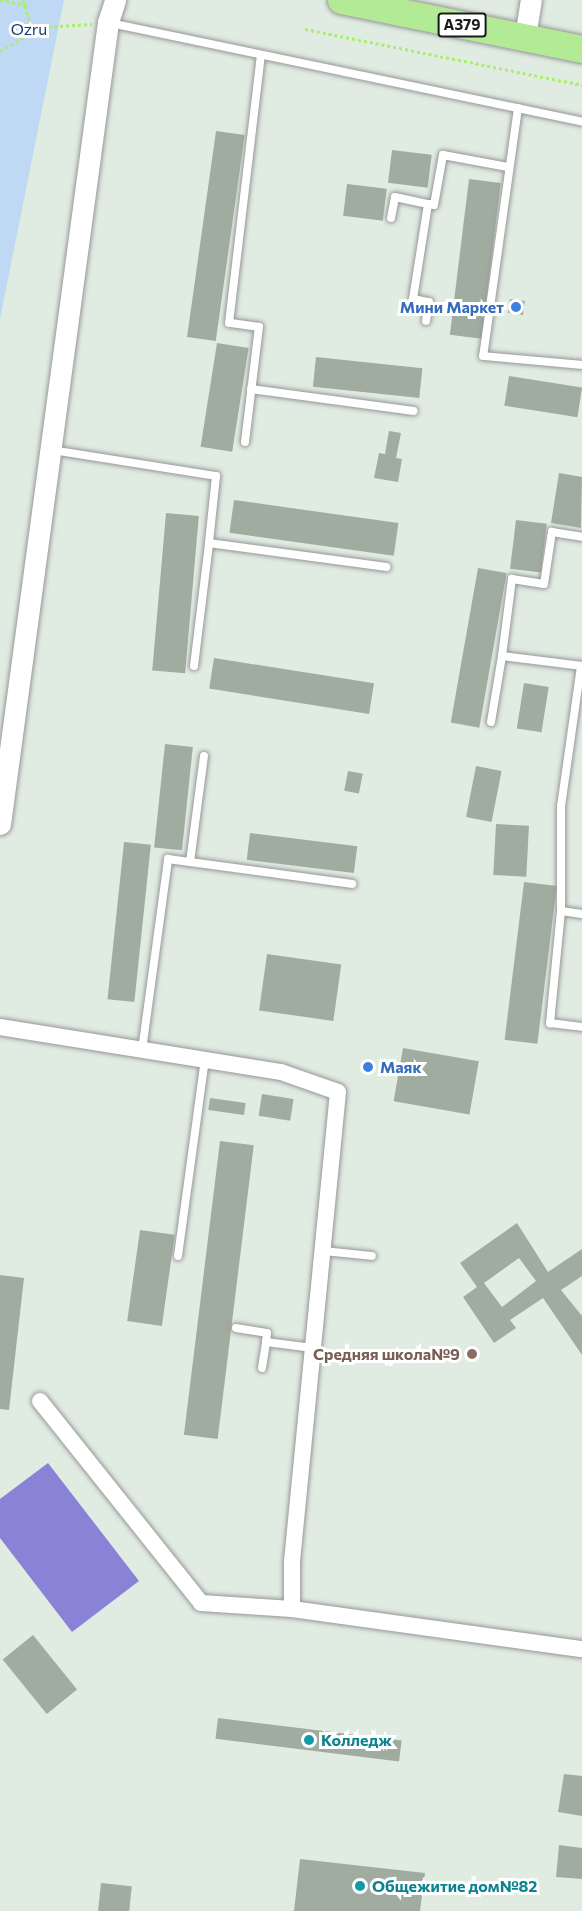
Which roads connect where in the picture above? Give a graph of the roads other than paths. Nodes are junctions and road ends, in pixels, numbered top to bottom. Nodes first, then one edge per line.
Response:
1 (115, 0) edge
2 (341, 0) edge
3 (531, 0) edge
4 (108, 22) junction
5 (525, 37) junction
6 (582, 49) edge
7 (261, 55) junction
8 (518, 108) junction
9 (582, 122) edge
10 (508, 167) junction
11 (428, 204) junction
12 (391, 218) dead end
13 (426, 321) dead end
14 (582, 365) edge
15 (251, 389) junction
16 (414, 411) dead end
17 (245, 442) dead end
18 (50, 450) junction
19 (582, 537) edge
20 (208, 543) junction
21 (386, 567) dead end
22 (502, 656) junction
23 (194, 666) dead end
24 (582, 666) edge
25 (491, 722) dead end
26 (204, 756) dead end
27 (0, 824) edge
28 (190, 862) junction
29 (352, 884) dead end
30 (561, 911) junction
31 (582, 914) edge
32 (0, 1027) edge
33 (582, 1027) edge
34 (142, 1050) junction
35 (205, 1060) junction
36 (323, 1251) junction
37 (178, 1256) dead end
38 (372, 1256) dead end
39 (236, 1329) dead end
40 (266, 1342) junction
41 (313, 1348) junction
42 (262, 1368) dead end
43 (40, 1401) dead end
44 (292, 1609) junction
45 (582, 1649) edge

1 - 4 street
2 - 5 highway, A379
3 - 5 street
4 - 7 lane
4 - 18 street
5 - 6 highway, A379
7 - 8 lane
7 - 15 lane
8 - 9 lane
8 - 10 lane
10 - 11 lane
10 - 14 lane
11 - 12 lane
11 - 13 lane
15 - 16 lane
15 - 17 lane
18 - 20 lane
18 - 27 street
19 - 22 lane
20 - 21 lane
20 - 23 lane
22 - 24 lane
22 - 25 lane
24 - 30 lane
26 - 28 lane
28 - 29 lane
28 - 34 lane
30 - 31 lane
30 - 33 lane
32 - 34 street
34 - 35 street
35 - 36 street
35 - 37 lane
36 - 38 lane
36 - 41 street
39 - 40 lane
40 - 41 lane
40 - 42 lane
41 - 44 street
43 - 44 street
44 - 45 street

